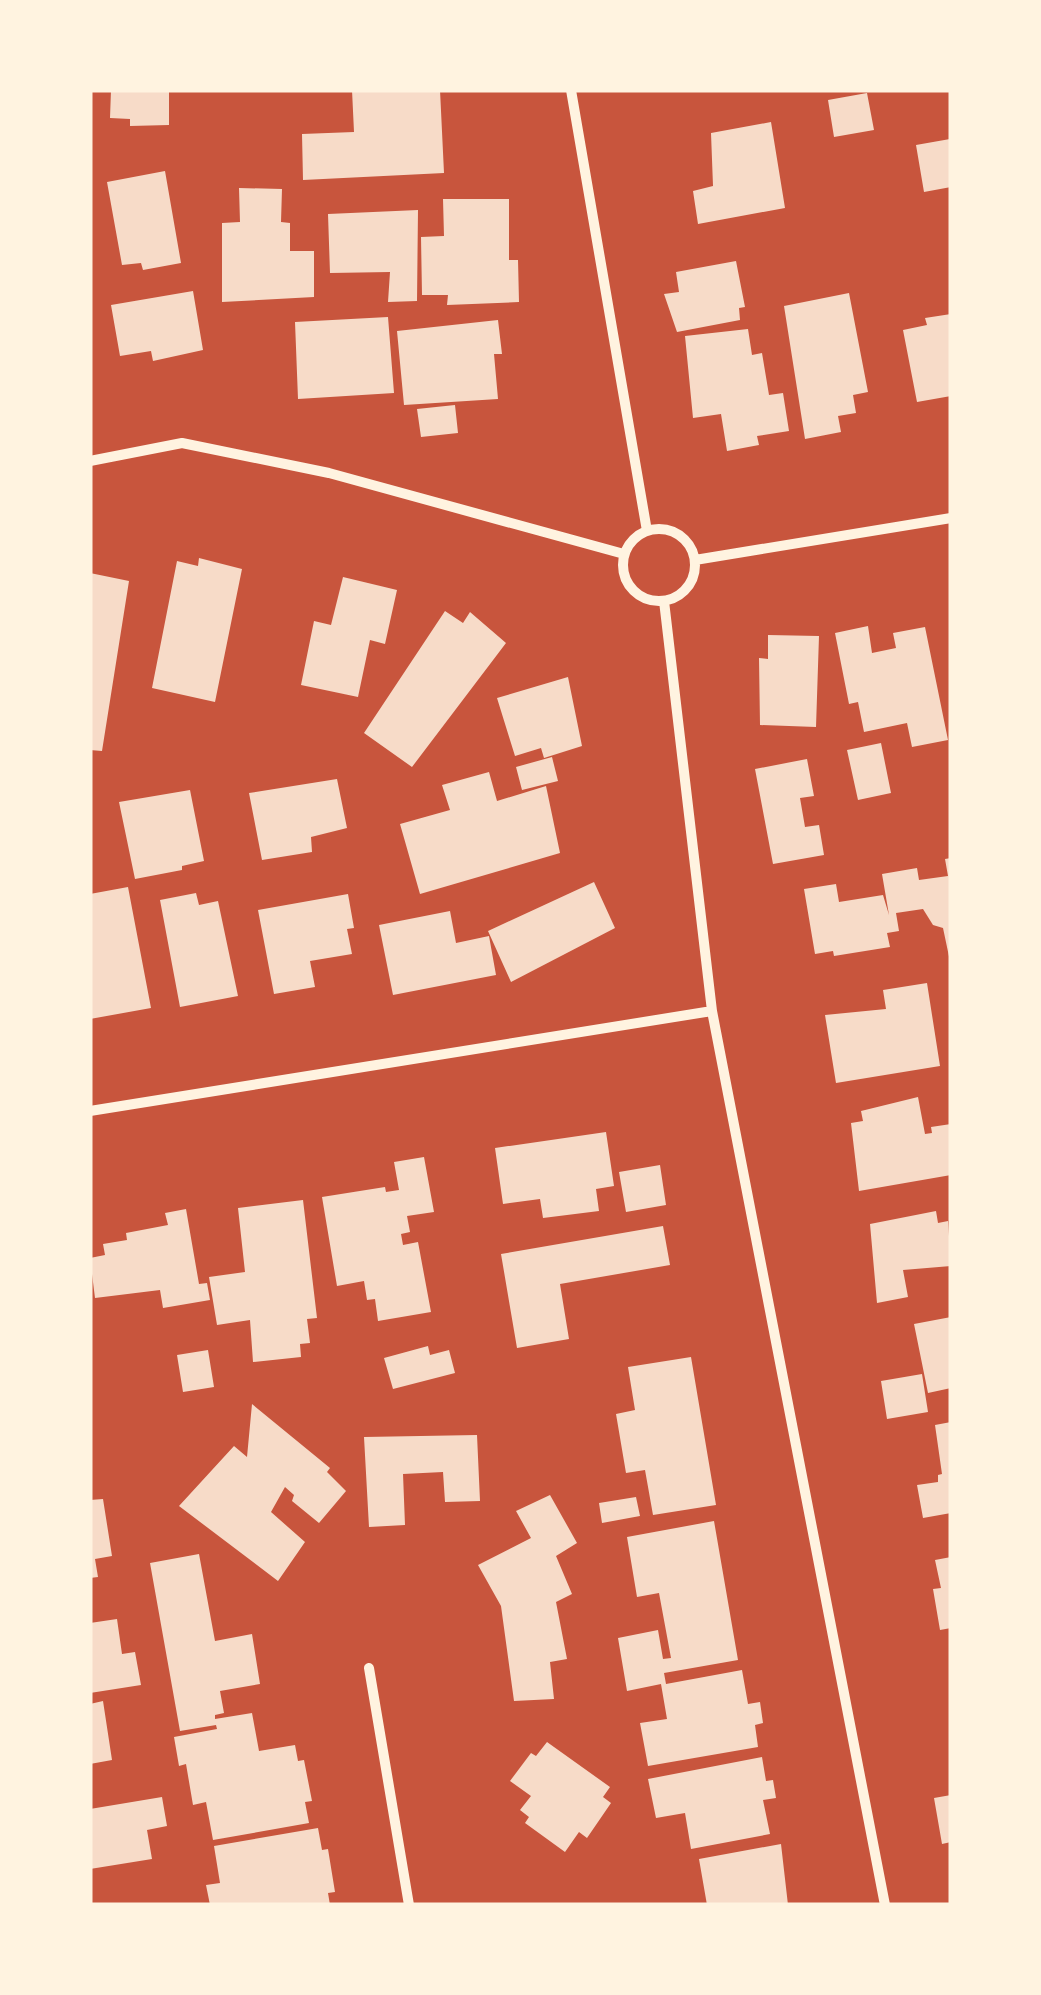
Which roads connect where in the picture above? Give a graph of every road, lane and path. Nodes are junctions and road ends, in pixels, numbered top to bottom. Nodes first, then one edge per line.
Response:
1 (571, 90) edge
2 (90, 460) edge
3 (951, 518) edge
4 (647, 531) junction
5 (624, 554) junction
6 (694, 560) junction
7 (664, 602) junction
8 (712, 1012) junction
9 (90, 1111) edge
10 (369, 1668) dead end
11 (409, 1905) edge
12 (885, 1905) edge

1 - 4 street
2 - 5 street
3 - 6 street
4 - 5 street
4 - 6 street
5 - 7 street
6 - 7 street
7 - 8 street
8 - 9 street
8 - 12 street
10 - 11 street

